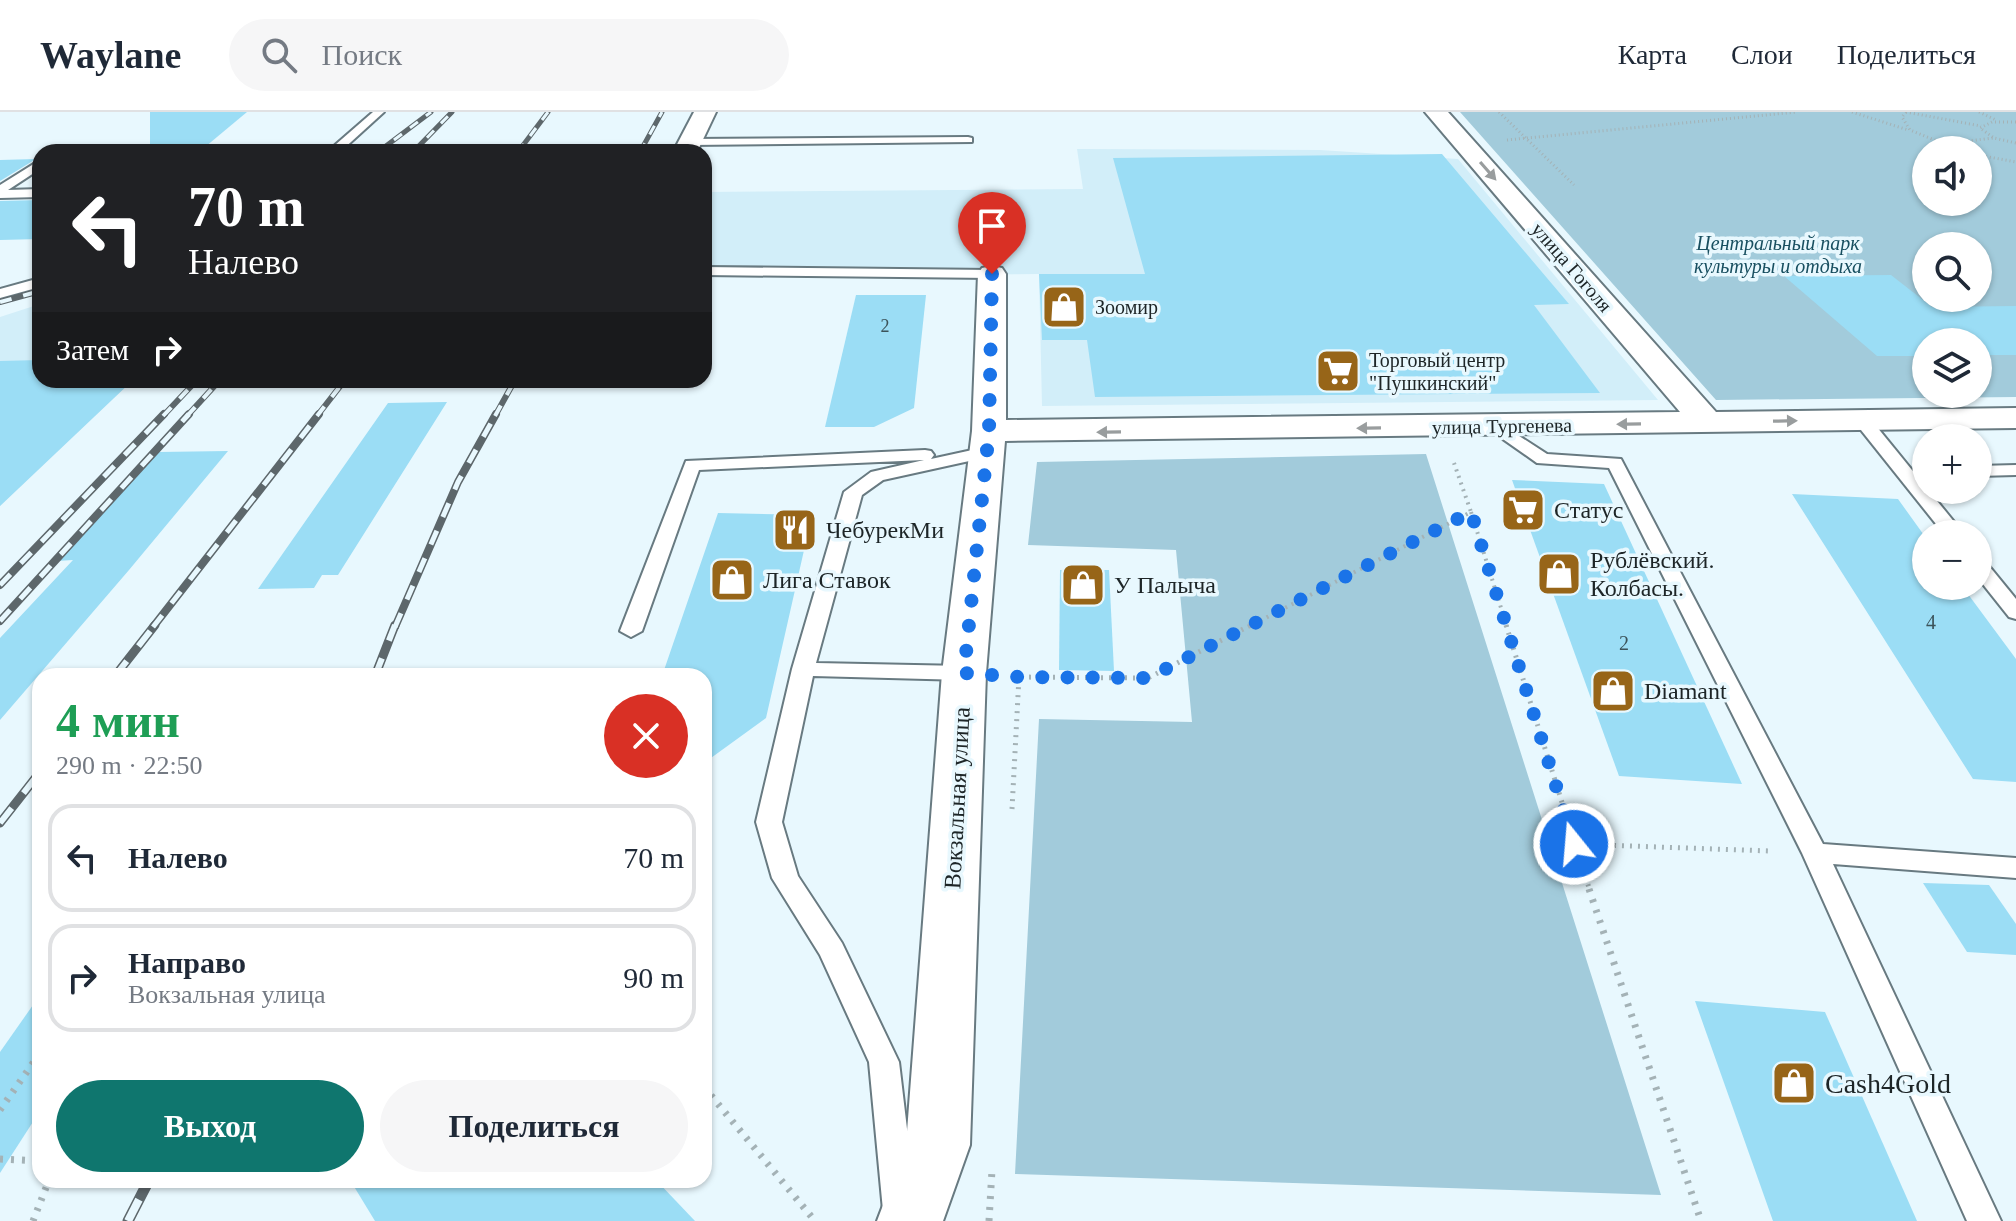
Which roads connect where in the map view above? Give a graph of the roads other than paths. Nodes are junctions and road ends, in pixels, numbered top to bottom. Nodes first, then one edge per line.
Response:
1 (379, 112) edge
2 (705, 112) edge
3 (1436, 112) edge
4 (968, 140) dead end
5 (342, 144) edge
6 (689, 144) edge
7 (712, 146) edge
8 (14, 162) dead end
9 (32, 163) edge
10 (32, 172) edge
11 (0, 192) edge
12 (32, 193) edge
13 (712, 271) edge
14 (992, 274) joint
15 (32, 284) edge
16 (0, 294) edge
17 (2016, 418) edge
18 (1862, 420) junction
19 (1707, 422) junction
20 (1496, 426) junction
21 (988, 442) junction
22 (2016, 470) edge
23 (1992, 471) edge
24 (1905, 472) junction
25 (1912, 472) edge
26 (1943, 520) edge
27 (1992, 583) edge
28 (2016, 613) edge
29 (631, 631) dead end
30 (803, 669) junction
31 (964, 673) junction
32 (1815, 853) junction
33 (2016, 868) edge
34 (901, 1221) edge
35 (910, 1221) edge
36 (1984, 1221) edge

1 - 5 lane
2 - 6 street
3 -> 19 street, улица Гоголя
4 - 7 lane
8 - 9 lane
10 - 11 lane
11 - 12 lane
13 - 14 lane
14 - 21 street, Вокзальная улица
15 - 16 lane
17 - 18 street, улица Тургенева
19 -> 18 street, улица Тургенева
18 - 24 lane
19 -> 20 street, улица Тургенева
20 -> 21 street, улица Тургенева
20 - 32 lane
21 - 29 lane
21 - 30 lane
21 - 31 street, Вокзальная улица
22 - 23 lane
24 - 25 lane
24 - 26 lane
27 - 28 lane
30 - 31 lane
30 - 34 lane
31 - 35 street, Вокзальная улица
32 - 33 lane
32 - 36 lane

